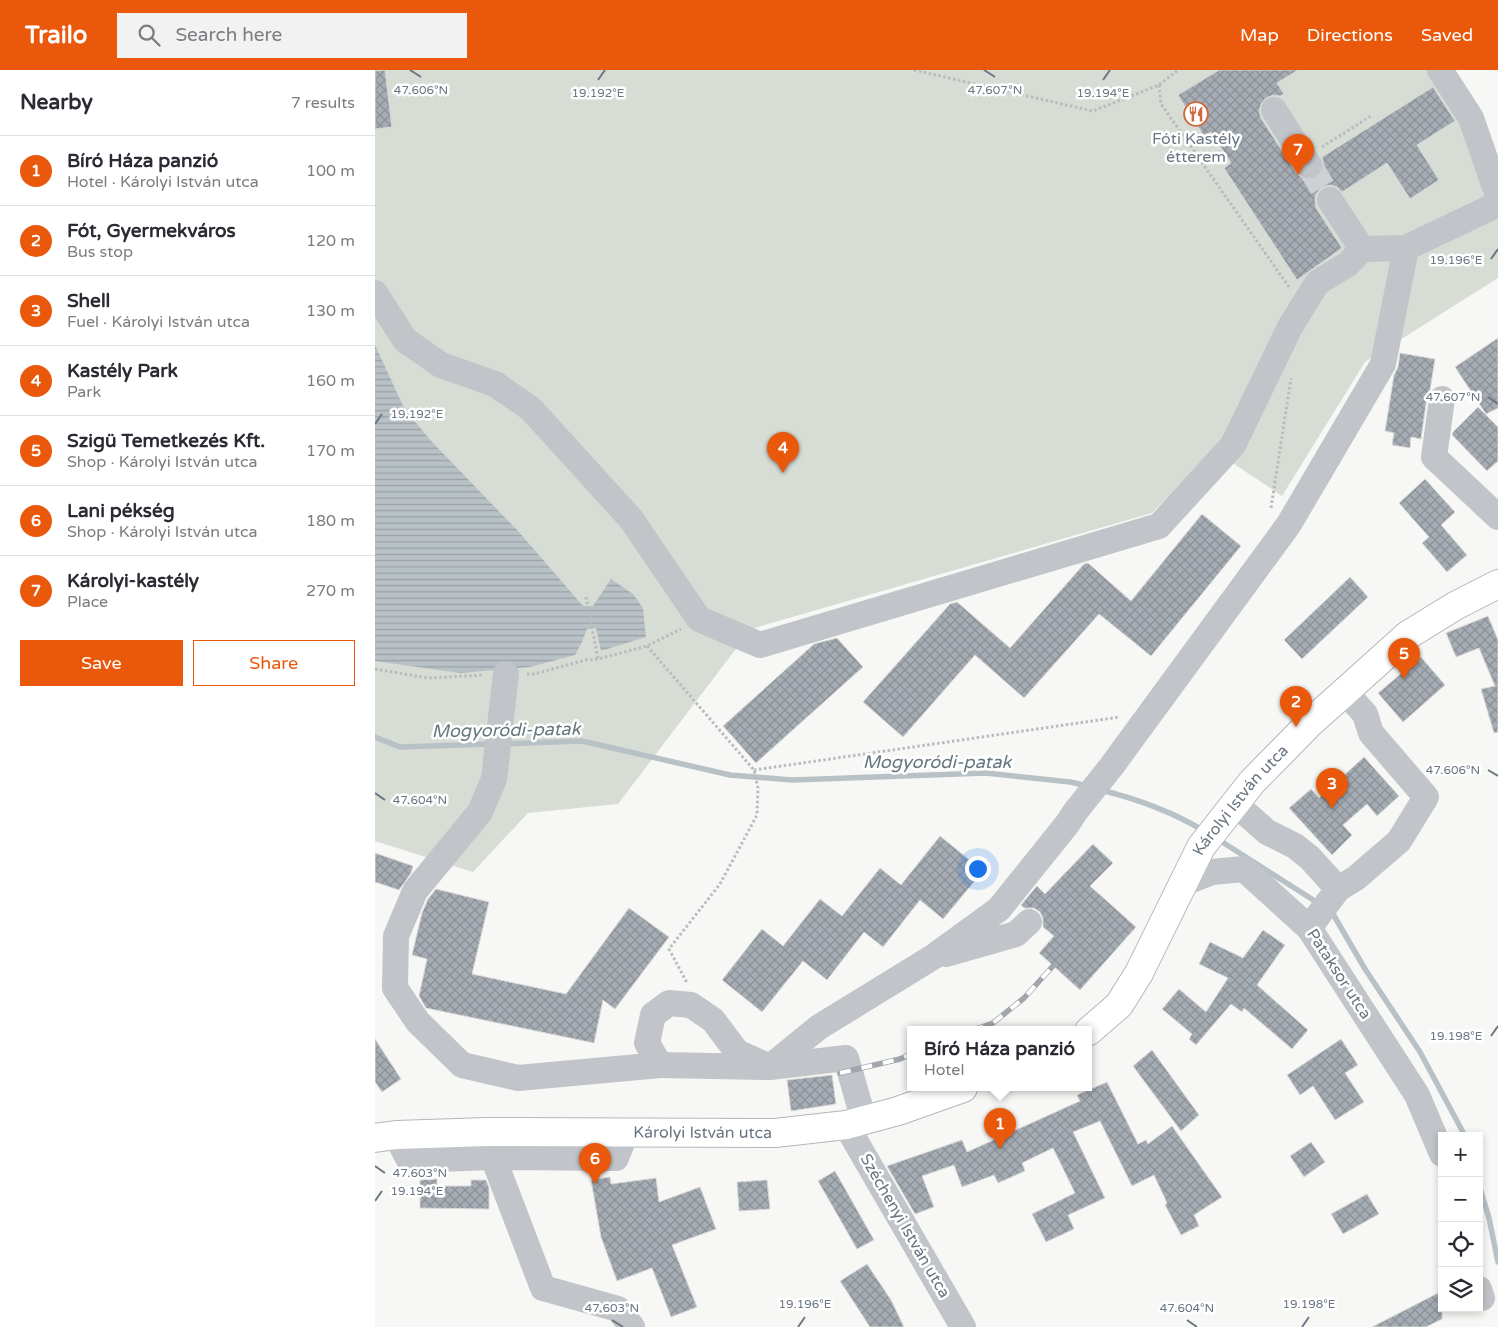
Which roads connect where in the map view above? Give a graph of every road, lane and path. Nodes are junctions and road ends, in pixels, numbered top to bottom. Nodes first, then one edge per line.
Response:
1 (915, 70) edge
2 (1178, 70) edge
3 (1440, 70) edge
4 (1159, 85) junction
5 (1274, 110) dead end
6 (1371, 116) dead end
7 (1307, 162) joint
8 (1498, 196) edge
9 (1330, 200) tunnel mouth
10 (1498, 204) edge
11 (1406, 248) junction
12 (1362, 249) junction
13 (375, 293) edge
14 (1302, 306) junction
15 (1292, 374) dead end
16 (1442, 399) dead end
17 (1271, 510) dead end
18 (1498, 517) edge
19 (1498, 584) edge
20 (586, 597) dead end
21 (699, 619) junction
22 (647, 646) junction
23 (598, 660) junction
24 (375, 668) edge
25 (506, 674) junction
26 (1345, 692) junction
27 (1151, 712) junction
28 (754, 770) junction
29 (1218, 824) junction
30 (1254, 853) junction
31 (1182, 884) junction
32 (1324, 908) junction
33 (1029, 922) dead end
34 (933, 957) junction
35 (702, 1013) junction
36 (1092, 1028) edge
37 (661, 1065) junction
38 (770, 1067) junction
39 (955, 1091) edge
40 (855, 1123) junction
41 (386, 1137) edge
42 (1438, 1144) edge
43 (490, 1145) junction
44 (632, 1327) edge
45 (963, 1327) edge

1 - 4 path
2 - 4 path
3 - 8 street
4 - 14 path
5 - 7 street
6 - 7 path
9 - 12 street
10 - 11 street
11 - 12 street
11 - 27 street
12 - 14 street
13 - 21 street
14 - 21 street
15 - 17 path
16 - 18 street
19 - 26 main road, Károlyi István utca
20 - 23 path
21 - 22 path
22 - 23 path
22 - 28 path
23 - 25 path
24 - 25 path
25 - 37 street
26 - 29 main road, Károlyi István utca
26 - 32 street
27 - 28 path
27 - 34 street
28 - 35 path
29 - 30 street
29 - 31 main road, Károlyi István utca
30 - 31 street
30 - 32 street, Pataksor utca
30 - 32 street
31 - 36 main road, Károlyi István utca
32 - 42 street, Pataksor utca
33 - 34 street
34 - 38 street
35 - 37 street
35 - 38 street
37 - 38 street
38 - 40 street, Széchenyi István utca
39 - 40 main road, Károlyi István utca
40 - 43 main road, Károlyi István utca
40 - 45 street, Széchenyi István utca
41 - 43 main road, Károlyi István utca
43 - 44 street

